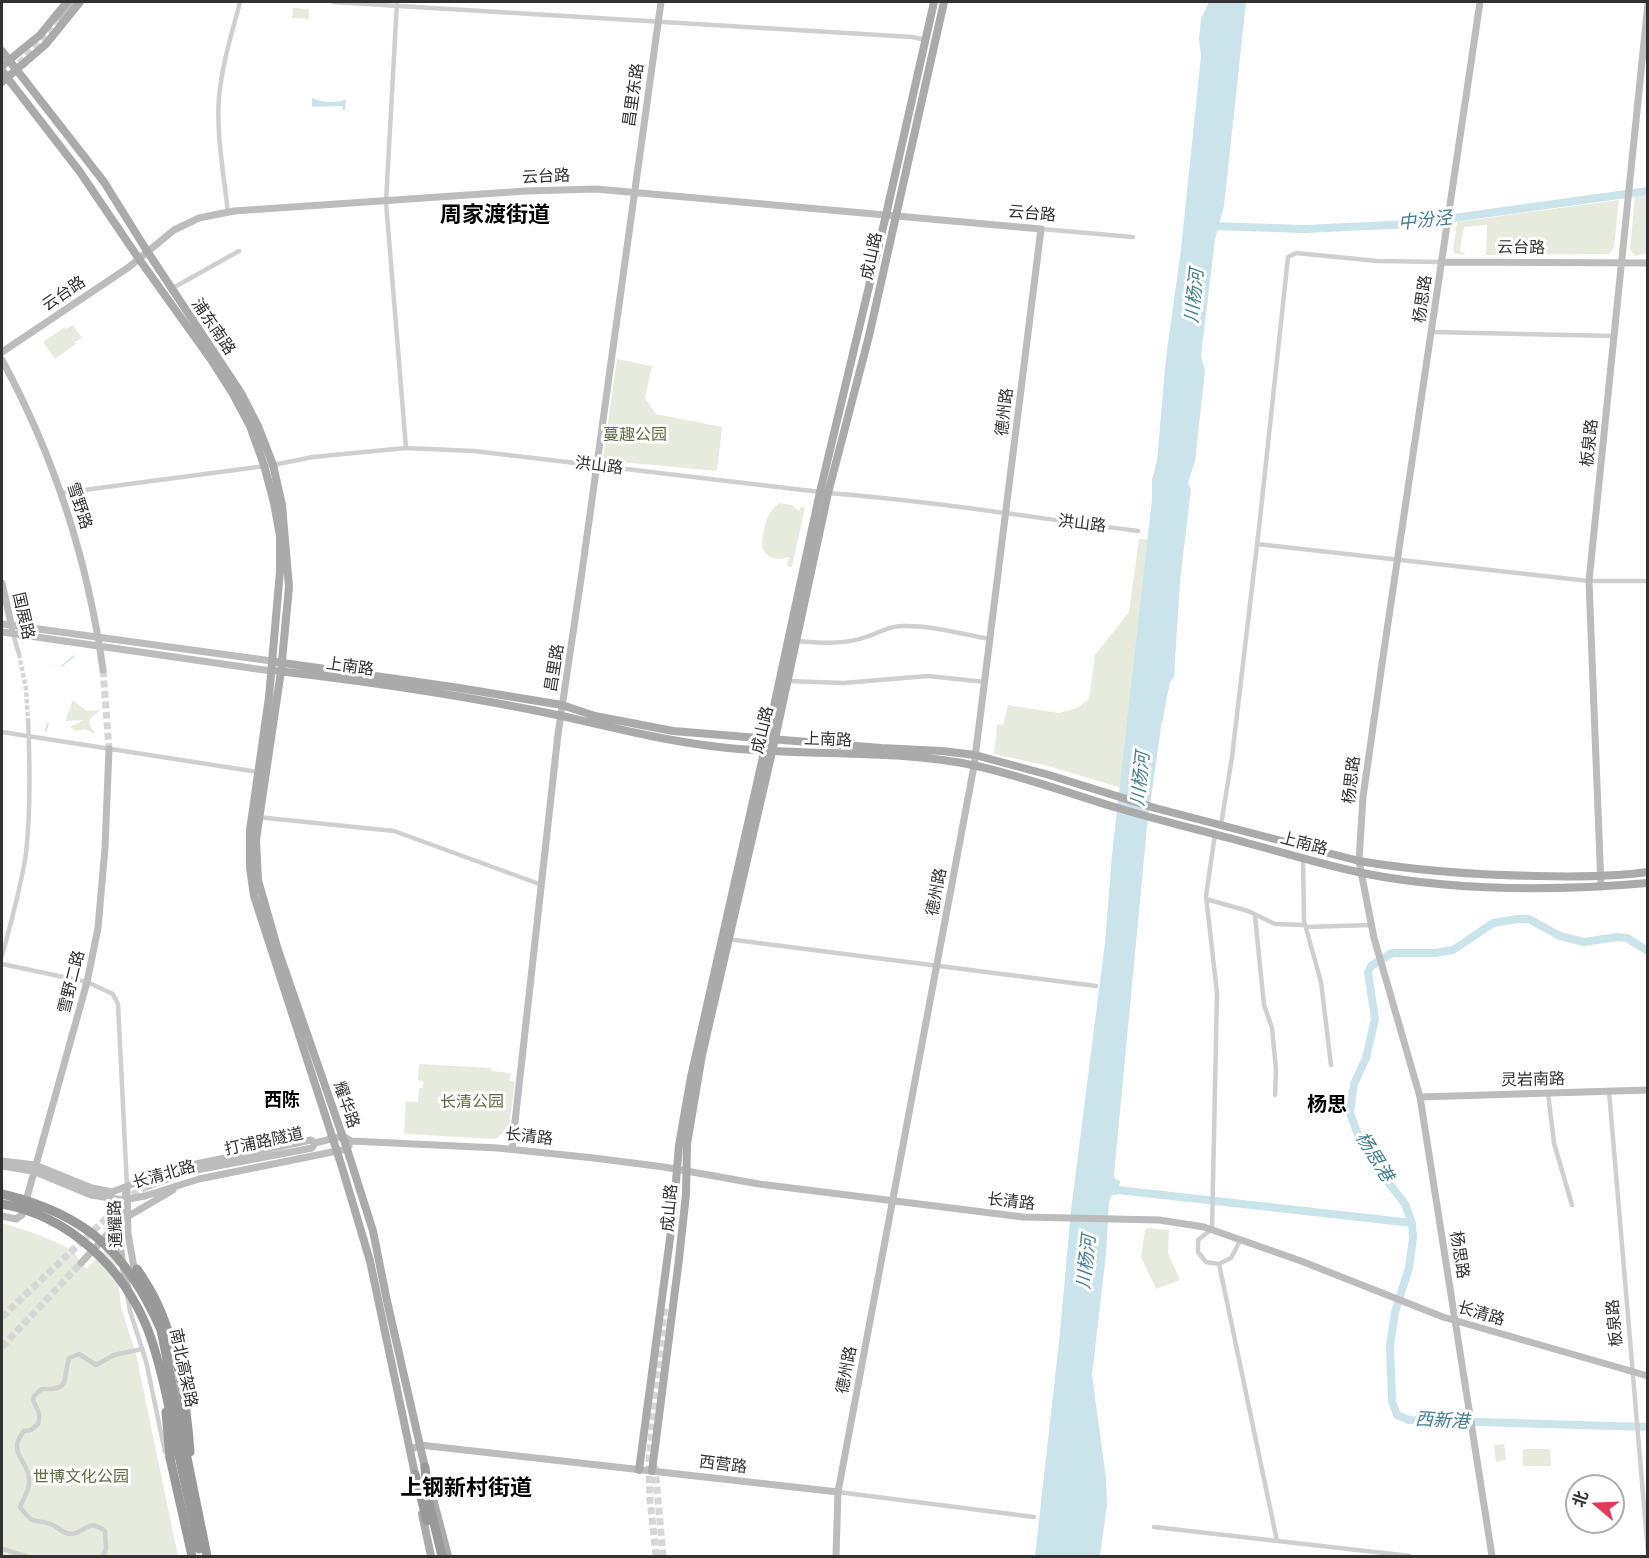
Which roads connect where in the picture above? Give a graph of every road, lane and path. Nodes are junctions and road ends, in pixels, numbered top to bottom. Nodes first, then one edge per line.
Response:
1 (67, 2) edge
2 (74, 2) edge
3 (80, 2) edge
4 (240, 2) edge
5 (333, 2) edge
6 (661, 2) edge
7 (934, 2) edge
8 (944, 2) edge
9 (1480, 2) edge
10 (1647, 3) edge
11 (397, 4) edge
12 (61, 18) tunnel mouth
13 (658, 22) junction
14 (925, 40) junction
15 (934, 42) junction
16 (2, 51) edge
17 (9, 59) junction
18 (2, 66) edge
19 (17, 70) junction
20 (3, 77) edge
21 (634, 192) junction
22 (386, 202) junction
23 (228, 213) junction
24 (890, 216) junction
25 (1041, 229) junction
26 (1133, 237) dead end
27 (147, 251) junction
28 (240, 251) dead end
29 (139, 259) junction
30 (1442, 262) junction
31 (1621, 263) junction
32 (1647, 263) edge
33 (171, 289) junction
34 (1431, 332) junction
35 (1613, 336) junction
36 (2, 352) edge
37 (2, 360) edge
38 (406, 448) junction
39 (264, 465) junction
40 (273, 465) junction
41 (596, 465) junction
42 (61, 493) junction
43 (824, 493) junction
44 (1006, 514) junction
45 (1138, 531) dead end
46 (1257, 544) junction
47 (1398, 561) junction
48 (1589, 581) junction
49 (1647, 581) edge
50 (2, 583) edge
51 (2, 624) edge
52 (12, 630) junction
53 (2, 632) edge
54 (98, 637) junction
55 (990, 639) junction
56 (796, 640) junction
57 (100, 646) junction
58 (18, 654) tunnel mouth
59 (276, 662) junction
60 (103, 670) tunnel mouth
61 (271, 670) junction
62 (281, 671) junction
63 (788, 681) junction
64 (985, 682) junction
65 (562, 705) junction
66 (561, 716) junction
67 (28, 720) tunnel mouth
68 (2, 732) edge
69 (28, 737) junction
70 (771, 739) junction
71 (109, 749) junction
72 (768, 752) junction
73 (975, 755) junction
74 (974, 765) junction
75 (258, 772) junction
76 (255, 817) junction
77 (1221, 825) junction
78 (1215, 834) junction
79 (1304, 858) junction
80 (1359, 861) junction
81 (1647, 872) edge
82 (1360, 873) junction
83 (1600, 877) junction
84 (1647, 883) edge
85 (542, 885) junction
86 (1600, 887) junction
87 (1206, 899) junction
88 (1255, 916) junction
89 (1371, 925) junction
90 (1306, 926) junction
91 (725, 939) junction
92 (2, 956) edge
93 (2, 964) edge
94 (936, 967) junction
95 (87, 982) junction
96 (1096, 986) dead end
97 (1331, 1065) dead end
98 (1647, 1090) edge
99 (1609, 1091) junction
100 (1548, 1093) junction
101 (1275, 1095) dead end
102 (1420, 1097) junction
103 (343, 1136) junction
104 (333, 1139) junction
105 (351, 1141) junction
106 (315, 1143) junction
107 (347, 1149) junction
108 (512, 1149) junction
109 (337, 1152) junction
110 (2, 1161) edge
111 (2, 1166) edge
112 (34, 1168) junction
113 (676, 1169) junction
114 (686, 1171) junction
115 (184, 1185) junction
116 (149, 1186) tunnel mouth
117 (128, 1187) junction
118 (2, 1194) edge
119 (126, 1200) junction
120 (892, 1201) junction
121 (2, 1204) edge
122 (1572, 1205) dead end
123 (2, 1216) edge
124 (123, 1219) junction
125 (1212, 1229) junction
126 (99, 1238) junction
127 (1241, 1239) junction
128 (669, 1244) junction
129 (121, 1247) junction
130 (679, 1259) junction
131 (81, 1263) tunnel mouth
132 (1219, 1264) junction
133 (125, 1277) junction
134 (1455, 1321) junction
135 (142, 1348) junction
136 (1632, 1371) junction
137 (1647, 1376) edge
138 (165, 1389) junction
139 (420, 1445) junction
140 (410, 1450) junction
141 (190, 1452) junction
142 (425, 1467) junction
143 (639, 1470) junction
144 (652, 1471) junction
145 (415, 1474) junction
146 (838, 1492) junction
147 (1034, 1517) dead end
148 (1154, 1527) dead end
149 (1277, 1541) junction
150 (2, 1549) edge
151 (1647, 1553) edge
152 (26, 1557) edge
153 (103, 1557) edge
154 (192, 1557) edge
155 (201, 1557) edge
156 (209, 1557) edge
157 (431, 1557) edge
158 (436, 1557) edge
159 (442, 1557) edge
160 (448, 1557) edge
161 (836, 1557) edge
162 (1410, 1557) edge
163 (1492, 1557) edge

1 - 17 main road
2 - 12 street
3 - 19 main road
4 - 23 street
5 - 11 street
6 - 13 street, 昌里东路
7 - 14 main road, 成山路
8 - 15 main road, 成山路
9 - 30 street, 杨思路
10 - 31 street, 板泉路
11 - 13 street
11 - 22 street
13 - 14 street
13 - 21 street, 昌里东路
14 - 15 street
14 - 24 main road, 成山路
15 - 24 main road, 成山路
16 - 17 main road, 浦东南路
17 - 18 main road
17 - 19 main road, 浦东南路
19 - 20 main road
19 - 27 main road, 浦东南路
20 - 29 main road, 浦东南路
21 - 22 street, 云台路
21 - 24 street, 云台路
21 - 41 street, 昌里路
22 - 23 street, 云台路
22 - 38 street
23 - 27 street, 云台路
24 - 25 street, 云台路
24 - 43 main road, 成山路
25 - 26 street, 云台路
25 - 44 street, 德州路
27 - 29 street, 云台路
27 - 33 main road, 浦东南路
28 - 33 street
29 - 36 street, 云台路
29 - 39 main road, 浦东南路
30 - 31 street, 云台路
30 - 34 street, 杨思路
30 - 46 street, 云台路
31 - 32 street, 云台路
31 - 35 street, 板泉路
33 - 40 main road, 浦东南路
34 - 35 street
34 - 47 street, 杨思路
35 - 48 street, 板泉路
37 - 42 street, 雪野路
38 - 40 street, 洪山路
38 - 41 street, 洪山路
39 - 40 street, 洪山路
39 - 42 street, 洪山路
39 - 59 main road, 浦东南路
40 - 59 main road, 浦东南路
41 - 43 street, 洪山路
41 - 65 street, 昌里路
42 - 54 street, 雪野路
43 - 44 street, 洪山路
43 - 56 main road, 成山路
43 - 70 main road, 成山路
44 - 45 street, 洪山路
44 - 55 street, 德州路
46 - 47 street
46 - 77 street
47 - 48 street
47 - 80 street, 杨思路
48 - 49 street
48 - 83 street, 板泉路
50 - 52 street, 国展路
51 - 52 street, 上南路
52 - 53 street, 上南路
52 - 54 street, 上南路
52 - 57 street, 上南路
52 - 58 street, 国展路
54 - 57 street, 雪野路
54 - 59 street, 上南路
55 - 56 street
55 - 64 street, 德州路
56 - 63 main road, 成山路
57 - 60 street, 雪野路
57 - 61 street, 上南路
59 - 61 main road, 耀华路
59 - 62 main road, 耀华路
59 - 65 main road, 上南路
61 - 62 main road, 上南路
61 - 75 main road, 耀华路
62 - 66 main road, 上南路
62 - 76 main road, 耀华路
63 - 64 street
63 - 70 main road, 成山路
64 - 73 street, 德州路
65 - 66 street, 昌里路
65 - 70 main road, 上南路
66 - 72 main road, 上南路
66 - 85 street, 昌里路
67 - 69 street
68 - 69 street
69 - 71 street
69 - 92 street
70 - 72 main road, 成山路
70 - 73 main road, 上南路
71 - 75 street
71 - 95 street, 雪野二路
72 - 74 main road, 上南路
72 - 91 main road, 成山路
73 - 74 street, 德州路
73 - 77 main road, 上南路
74 - 78 main road, 上南路
74 - 94 street, 德州路
75 - 76 main road, 耀华路
76 - 85 street
76 - 103 main road, 耀华路
76 - 104 main road, 耀华路
77 - 80 main road, 上南路
78 - 79 main road, 上南路
78 - 87 street
79 - 82 main road, 上南路
79 - 90 street
80 - 82 street, 杨思路
80 - 83 main road, 上南路
81 - 83 main road, 上南路
82 - 86 main road, 上南路
82 - 89 street, 杨思路
83 - 86 street, 板泉路
84 - 86 main road, 上南路
85 - 108 street, 昌里路
87 - 88 street
87 - 125 street
88 - 90 street
88 - 101 street
89 - 90 street
89 - 102 street, 杨思路
90 - 97 street
91 - 94 street
91 - 113 main road, 成山路
91 - 114 main road, 成山路
93 - 95 street
94 - 96 street
94 - 120 street, 德州路
95 - 112 street, 雪野二路
95 - 117 street
98 - 99 street, 灵岩南路
99 - 100 street, 灵岩南路
99 - 136 street, 板泉路
100 - 102 street, 灵岩南路
100 - 122 street
102 - 134 street, 杨思路
103 - 104 street
103 - 105 street, 长清路
103 - 107 main road, 耀华路
104 - 106 street, 长清北路
104 - 109 main road, 耀华路
105 - 107 street
105 - 108 street, 长清路
106 - 116 street, 打浦路隧道
106 - 117 street, 长清北路
107 - 109 street
107 - 139 main road, 耀华路
108 - 113 street, 长清路
109 - 115 street, 长清北路
109 - 140 main road, 耀华路
110 - 112 street, 长清北路
111 - 112 street, 长清北路
112 - 117 street, 长清北路
112 - 119 street, 长清北路
112 - 123 street, 雪野二路
113 - 114 street, 长清路
113 - 128 main road, 成山路
114 - 120 street, 长清路
114 - 130 main road, 成山路
115 - 119 street, 长清北路
115 - 124 street
117 - 119 street, 通耀路
118 - 126 highway, 南北高架路, bridge
119 - 124 street, 通耀路
120 - 125 street, 长清路
120 - 146 street, 德州路
121 - 138 highway, 南北高架路, bridge
124 - 126 street
124 - 129 street, 通耀路
124 - 141 street, 通耀路
125 - 127 street, 长清路
125 - 132 street
126 - 129 street
126 - 131 street
126 - 141 highway, bridge
126 - 156 highway, 南北高架路, bridge
127 - 132 street
127 - 134 street, 长清路
128 - 130 street
128 - 143 main road, 成山路
129 - 133 street, 通耀路
130 - 144 main road, 成山路
132 - 149 street
133 - 135 street
133 - 154 street, 通耀路
134 - 136 street, 长清路
134 - 163 street, 杨思路
135 - 153 street
135 - 154 street
136 - 137 street, 长清路
136 - 151 street, 板泉路
138 - 154 highway, bridge
138 - 155 highway, 南北高架路, bridge
139 - 140 street
139 - 142 main road, 耀华路
139 - 143 street, 西营路
140 - 145 main road, 耀华路
141 - 156 street, 通耀路
142 - 159 highway
142 - 160 main road, 耀华路
143 - 144 street, 西营路
144 - 146 street, 西营路
145 - 157 main road, 耀华路
145 - 158 highway
146 - 147 street, 西营路
146 - 161 street, 德州路
148 - 149 street
149 - 162 street
150 - 152 street

